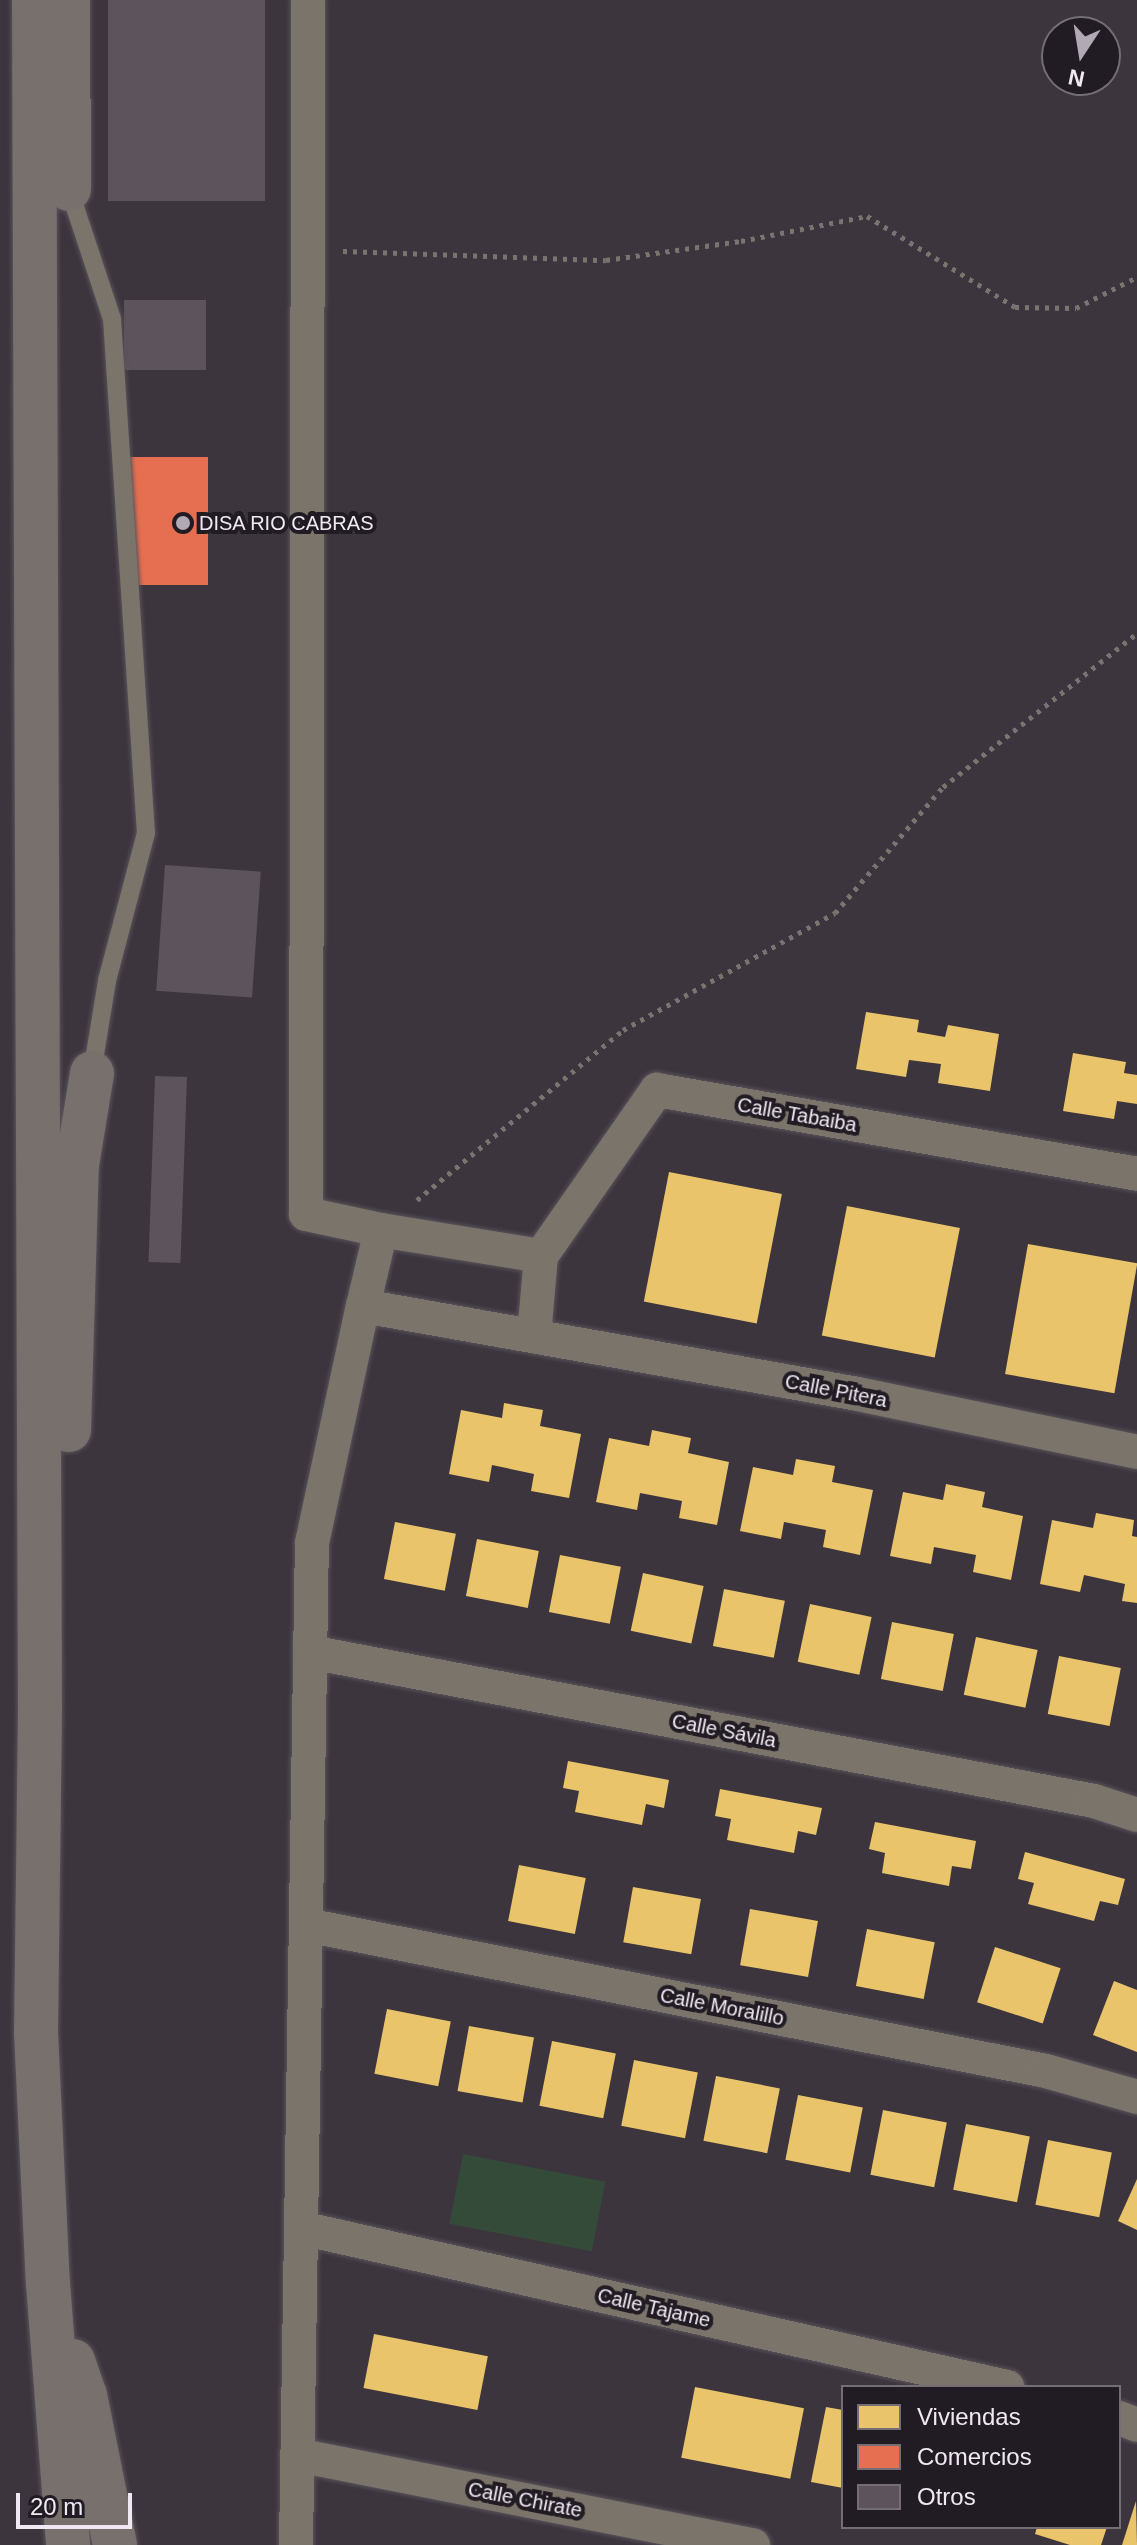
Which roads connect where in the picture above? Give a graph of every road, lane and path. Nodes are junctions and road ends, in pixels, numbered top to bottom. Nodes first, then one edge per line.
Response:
1 (34, 0) edge
2 (68, 0) edge
3 (308, 0) edge
4 (69, 189) joint
5 (308, 250) junction
6 (1137, 277) edge
7 (1137, 633) edge
8 (92, 1073) joint
9 (1137, 1174) edge
10 (381, 1230) junction
11 (541, 1256) junction
12 (363, 1306) junction
13 (534, 1336) junction
14 (1137, 1452) edge
15 (310, 1652) junction
16 (40, 1709) junction
17 (1137, 1815) edge
18 (306, 1925) junction
19 (1137, 2097) edge
20 (301, 2228) junction
21 (48, 2283) junction
22 (998, 2385) edge
23 (297, 2455) junction
24 (68, 2545) edge
25 (115, 2545) edge
26 (296, 2545) edge
27 (753, 2545) edge

1 - 16 highway
2 - 4 highway
3 - 5 street
4 - 8 lane
5 - 6 path
5 - 10 street
7 - 10 path
8 - 16 highway
9 - 11 street, Calle Tabaiba
10 - 11 street
10 - 12 street
11 - 13 street
12 - 13 street, Calle Pitera
12 - 15 street
13 - 14 street, Calle Pitera
15 - 17 street, Calle Sávila
15 - 18 street
16 - 21 highway
18 - 19 street, Calle Moralillo
18 - 20 street
20 - 22 street, Calle Tajame
20 - 23 street
21 - 24 highway
21 - 25 highway
23 - 26 street
23 - 27 street, Calle Chirate

